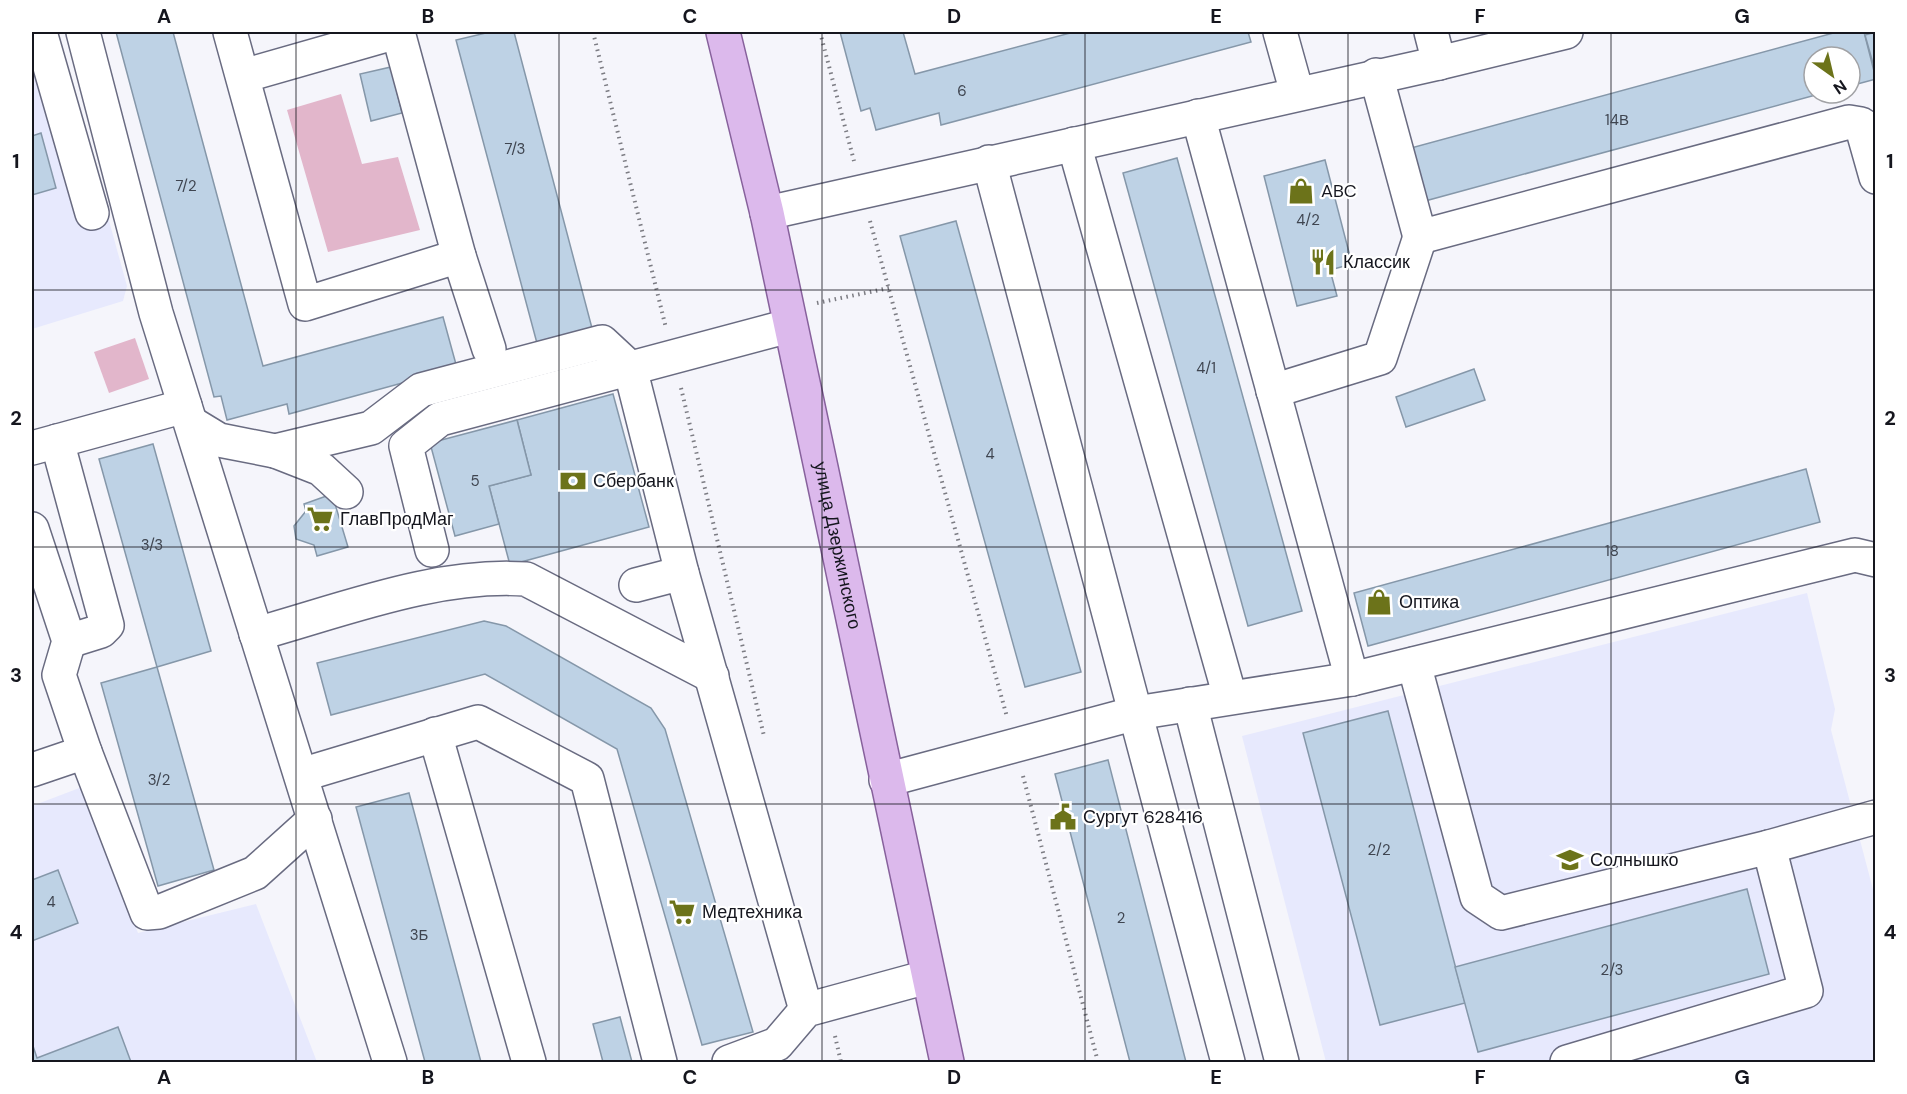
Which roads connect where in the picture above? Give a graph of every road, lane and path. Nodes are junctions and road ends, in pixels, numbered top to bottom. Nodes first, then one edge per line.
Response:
1 (40, 32) edge
2 (230, 32) edge
3 (390, 32) edge
4 (593, 32) edge
5 (723, 32) edge
6 (820, 32) edge
7 (1280, 32) edge
8 (1431, 32) edge
9 (1566, 32) edge
10 (86, 43) edge
11 (1439, 63) junction
12 (40, 67) edge
13 (1376, 75) junction
14 (243, 76) junction
15 (1297, 93) junction
16 (1198, 116) junction
17 (1074, 144) junction
18 (989, 162) junction
19 (1875, 177) edge
20 (862, 191) junction
21 (92, 213) dead end
22 (767, 213) junction
23 (1420, 237) junction
24 (459, 256) junction
25 (789, 326) junction
26 (489, 349) dead end
27 (673, 357) junction
28 (630, 368) junction
29 (1273, 391) junction
30 (188, 415) junction
31 (44, 445) edge
32 (275, 451) junction
33 (346, 492) dead end
34 (32, 529) edge
35 (432, 550) dead end
36 (1875, 560) edge
37 (682, 573) junction
38 (636, 585) dead end
39 (256, 634) junction
40 (69, 641) junction
41 (1414, 664) junction
42 (711, 676) junction
43 (1352, 679) junction
44 (1230, 697) junction
45 (1190, 704) junction
46 (1136, 713) junction
47 (435, 734) junction
48 (765, 738) dead end
49 (1015, 745) junction
50 (85, 752) junction
51 (32, 770) edge
52 (301, 775) junction
53 (886, 780) junction
54 (1875, 817) edge
55 (315, 819) junction
56 (1769, 847) junction
57 (927, 977) junction
58 (817, 1007) junction
59 (390, 1062) edge
60 (530, 1062) edge
61 (660, 1062) edge
62 (729, 1062) edge
63 (841, 1062) edge
64 (947, 1062) edge
65 (1098, 1062) edge
66 (1228, 1062) edge
67 (1282, 1062) edge
68 (1567, 1062) edge

1 - 12 lane
2 - 14 lane
3 - 14 lane
3 - 24 lane
4 - 27 path
5 - 22 main road, улица Дзержинского
6 - 20 path
7 - 15 lane
8 - 11 lane
9 - 11 lane
10 - 12 lane
10 - 30 lane
11 - 13 lane
12 - 21 lane
13 - 15 lane
13 - 23 lane
14 - 24 lane
15 - 16 lane
16 - 17 lane
16 - 29 lane
17 - 18 lane
17 - 44 lane
18 - 20 lane
18 - 46 lane
19 - 23 lane
20 - 22 lane
20 - 49 path
22 - 25 main road, улица Дзержинского
23 - 29 lane
24 - 26 lane
25 - 27 lane
25 - 53 main road, улица Дзержинского
27 - 28 lane
27 - 48 path
28 - 32 lane
28 - 35 lane
28 - 37 lane
29 - 43 lane
30 - 31 lane
30 - 32 lane
30 - 39 lane
31 - 40 lane
32 - 33 lane
34 - 40 lane
36 - 41 lane
37 - 38 lane
37 - 42 lane
39 - 42 lane
39 - 52 lane
40 - 50 lane
41 - 43 lane
41 - 56 lane
42 - 58 lane
43 - 44 lane
44 - 45 lane
45 - 46 lane
45 - 67 lane
46 - 49 lane
46 - 66 lane
47 - 52 lane
47 - 60 lane
47 - 61 lane
49 - 53 lane
49 - 65 path
50 - 51 lane
50 - 55 lane
52 - 55 lane
53 - 57 main road, улица Дзержинского
54 - 56 lane
55 - 59 lane
56 - 68 lane
57 - 58 lane
57 - 64 main road, улица Дзержинского
58 - 62 lane
58 - 63 path

